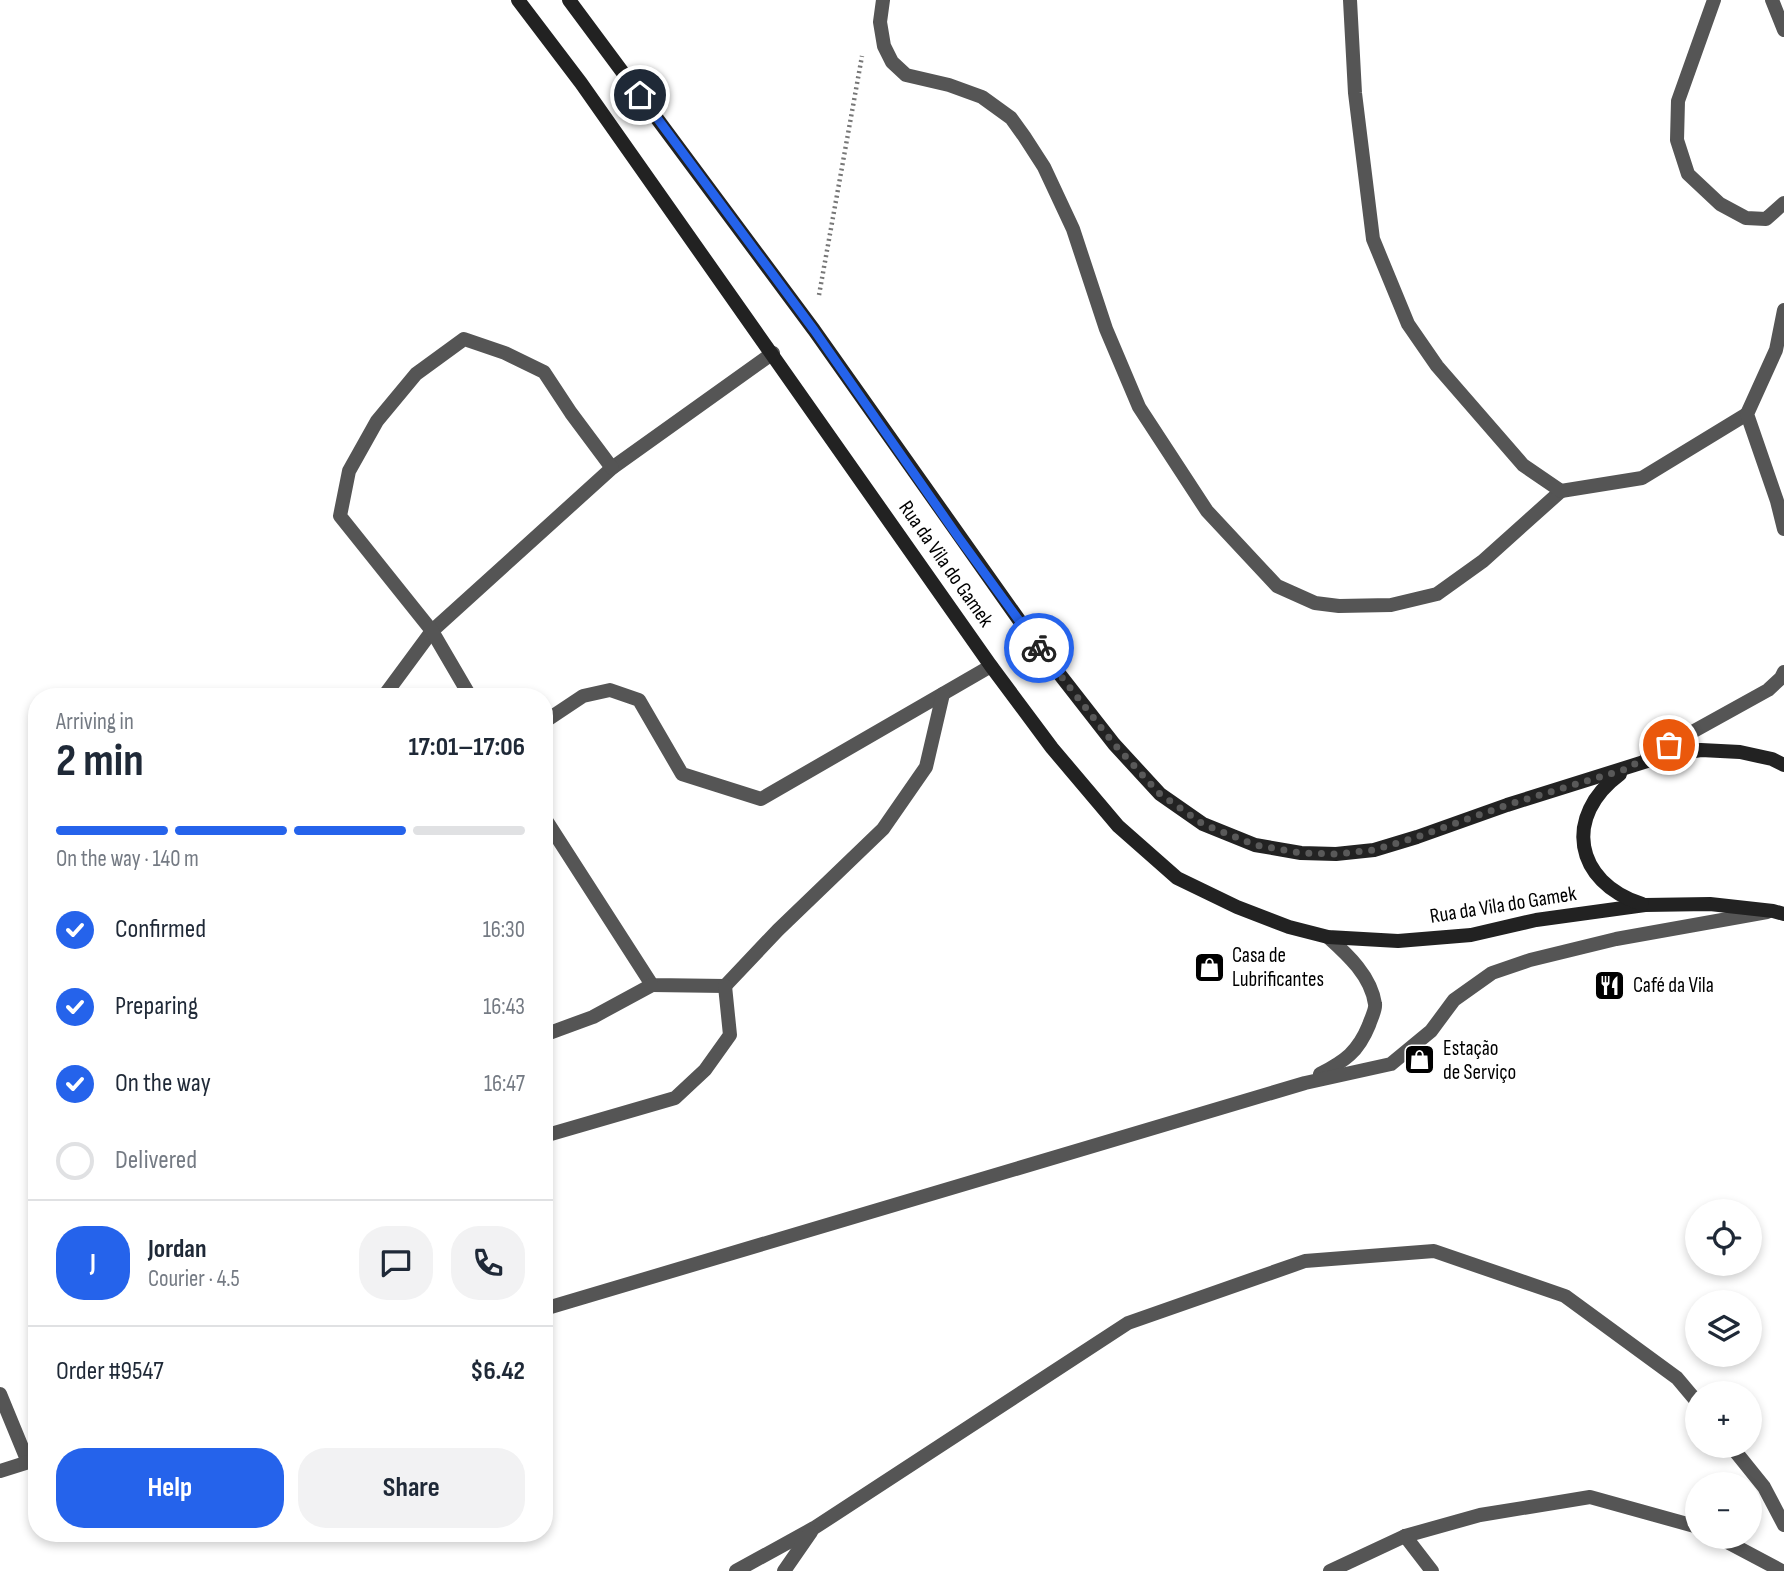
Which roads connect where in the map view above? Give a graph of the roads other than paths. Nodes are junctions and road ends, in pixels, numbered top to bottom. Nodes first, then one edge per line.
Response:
1 (518, 0) edge
2 (569, 0) edge
3 (883, 0) edge
4 (1350, 0) edge
5 (1714, 0) edge
6 (1772, 0) edge
7 (1784, 30) edge
8 (1784, 203) edge
9 (1784, 310) edge
10 (773, 353) junction
11 (1747, 414) junction
12 (612, 468) junction
13 (1561, 491) junction
14 (1784, 529) edge
15 (432, 631) junction
16 (992, 666) junction
17 (1784, 672) edge
18 (390, 688) edge
19 (465, 688) edge
20 (943, 694) junction
21 (553, 716) edge
22 (1784, 765) edge
23 (1626, 769) junction
24 (553, 831) edge
25 (1645, 905) junction
26 (1780, 910) edge
27 (1328, 937) junction
28 (652, 985) junction
29 (725, 986) junction
30 (553, 1032) edge
31 (1305, 1083) junction
32 (553, 1133) edge
33 (553, 1306) edge
34 (1685, 1388) edge
35 (0, 1394) edge
36 (28, 1453) edge
37 (1741, 1458) edge
38 (28, 1462) edge
39 (0, 1471) edge
40 (1685, 1523) edge
41 (1784, 1525) edge
42 (814, 1528) junction
43 (1405, 1536) junction
44 (1741, 1549) edge
45 (736, 1571) edge
46 (783, 1571) edge
47 (1330, 1571) edge
48 (1432, 1571) edge
49 (1782, 1571) edge

1 - 10 main road, Rua da Vila do Gamek
2 - 23 main road, Rua da Vila do Gamek
3 - 13 street
4 - 13 street
5 - 8 street
6 - 7 street
9 - 11 street
10 - 12 street
10 - 16 main road, Rua da Vila do Gamek
11 - 13 street
11 - 14 street
12 - 15 street
12 - 15 street
15 - 18 street
15 - 19 street
16 - 20 street
16 - 27 main road, Rua da Vila do Gamek
17 - 23 street
20 - 21 street
20 - 29 street
22 - 23 main road, Rua da Vila do Gamek
23 - 25 main road, Rua da Vila do Gamek
24 - 28 street
25 - 26 main road, Rua da Vila do Gamek
25 - 27 main road, Rua da Vila do Gamek
26 - 31 street
27 - 31 street
28 - 29 street
28 - 30 street
29 - 32 street
31 - 33 street
34 - 42 street
35 - 36 street
37 - 41 street
38 - 39 street
40 - 43 street
42 - 45 street
42 - 46 street
43 - 47 street
43 - 48 street
44 - 49 street

